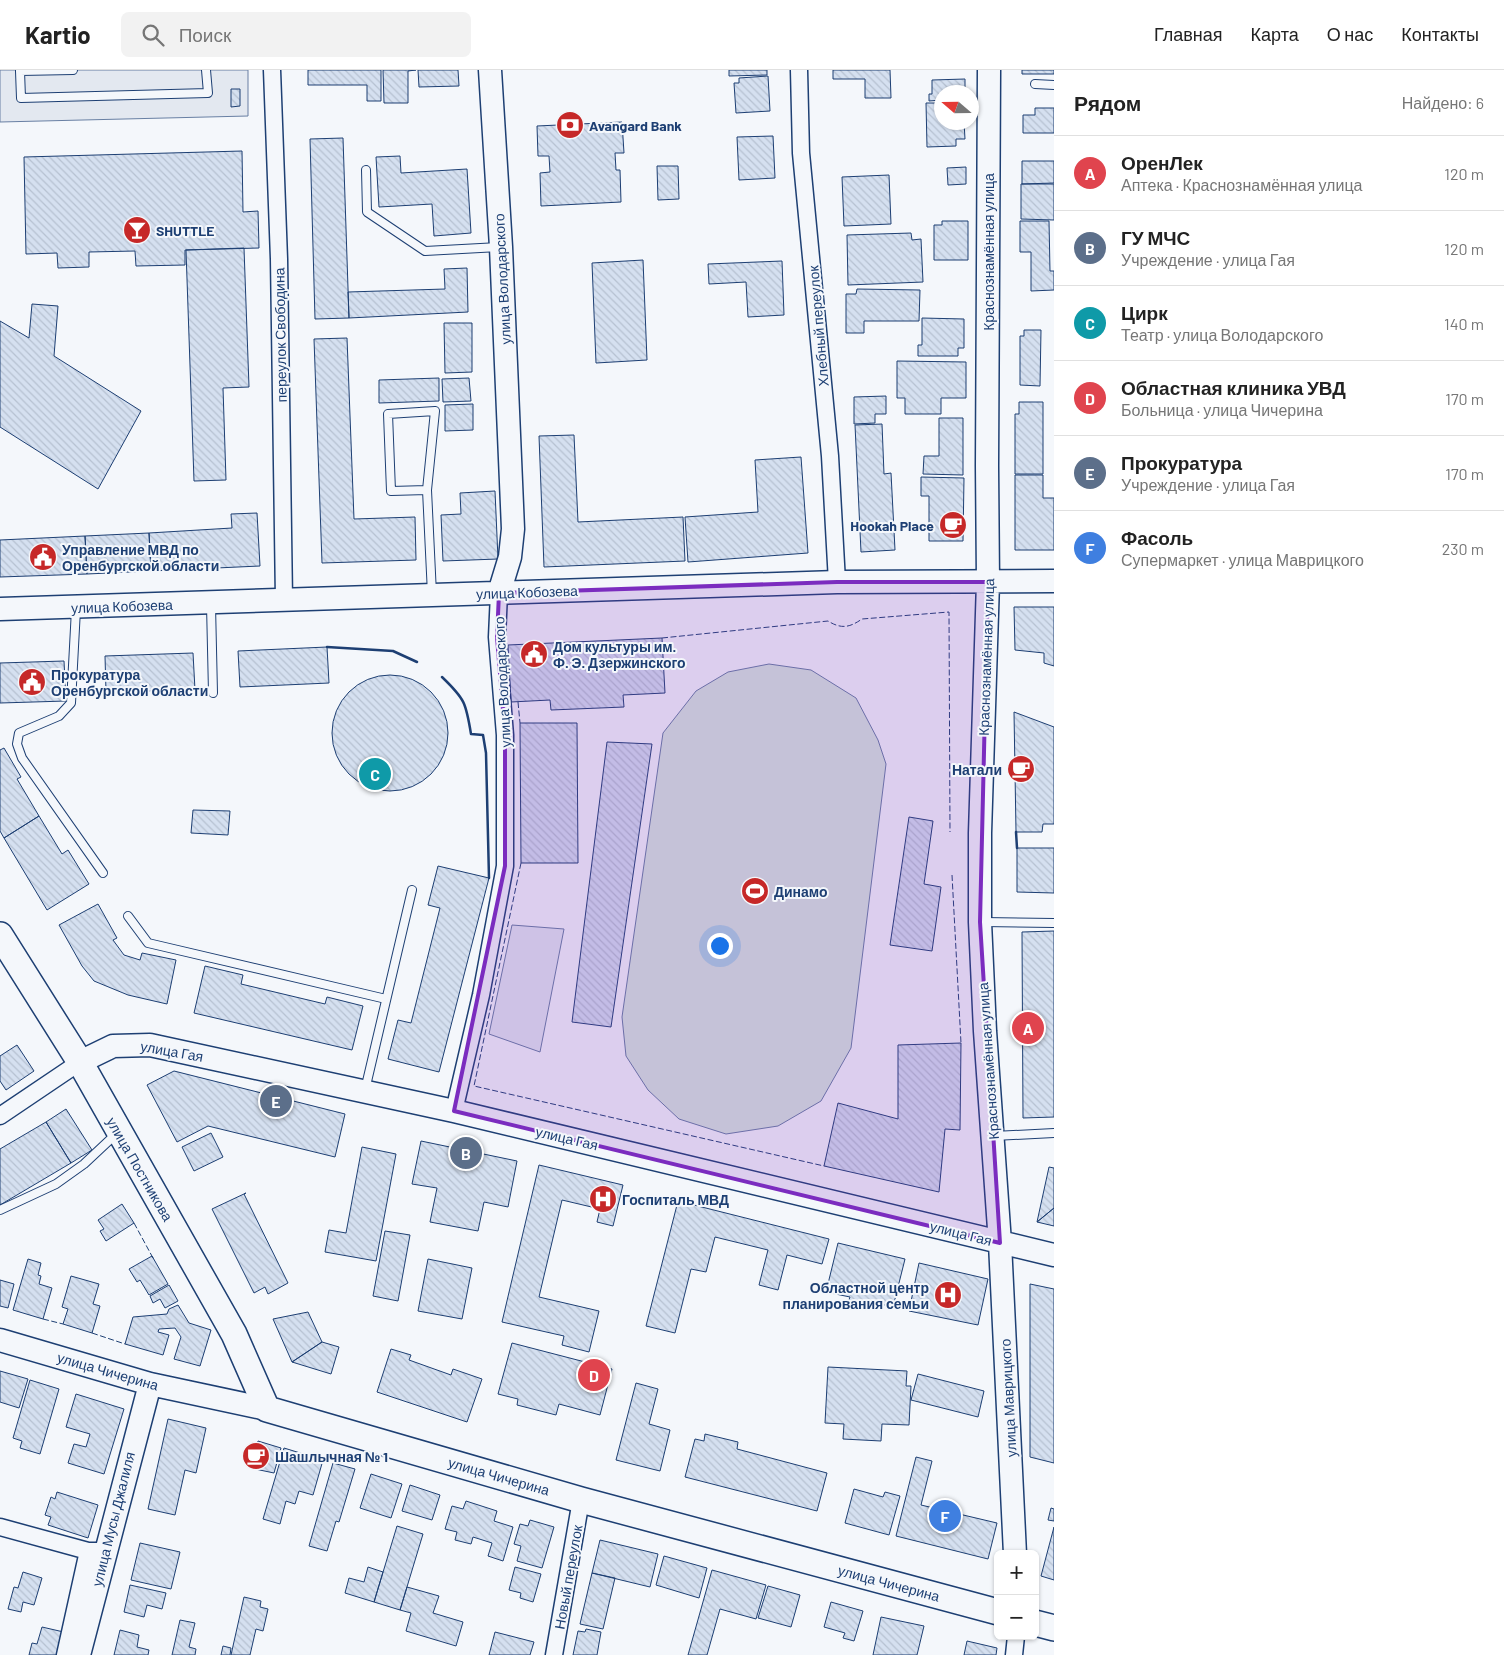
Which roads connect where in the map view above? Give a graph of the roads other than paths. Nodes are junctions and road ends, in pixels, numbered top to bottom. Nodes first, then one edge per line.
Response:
1 (73, 70) edge
2 (206, 70) edge
3 (272, 70) edge
4 (490, 70) edge
5 (798, 70) edge
6 (989, 70) edge
7 (1035, 84) dead end
8 (1054, 85) edge
9 (366, 170) dead end
10 (501, 247) junction
11 (427, 490) junction
12 (1054, 581) edge
13 (837, 582) junction
14 (988, 582) junction
15 (499, 593) junction
16 (432, 596) junction
17 (284, 600) junction
18 (210, 603) junction
19 (76, 607) junction
20 (0, 608) edge
21 (213, 693) dead end
22 (103, 873) dead end
23 (412, 890) dead end
24 (128, 916) dead end
25 (980, 922) junction
26 (1054, 922) edge
27 (0, 935) edge
28 (386, 999) junction
29 (80, 1062) junction
30 (365, 1092) junction
31 (454, 1112) junction
32 (0, 1116) edge
33 (119, 1131) junction
34 (1054, 1133) edge
35 (993, 1136) junction
36 (0, 1210) edge
37 (1000, 1243) junction
38 (1054, 1256) edge
39 (0, 1340) edge
40 (150, 1384) junction
41 (267, 1409) junction
42 (582, 1500) junction
43 (0, 1526) edge
44 (1015, 1550) edge
45 (96, 1551) junction
46 (994, 1611) edge
47 (1039, 1624) edge
48 (1054, 1628) edge
49 (1016, 1640) edge
50 (65, 1655) edge
51 (79, 1655) edge
52 (554, 1655) edge
53 (1014, 1655) edge

1 - 2 lane
3 - 17 street, переулок Свободина
4 - 10 main road, улица Володарского
5 - 13 street, Хлебный переулок
6 - 14 main road, Краснознамённая улица
7 - 8 lane
9 - 10 lane
10 - 15 main road, улица Володарского
11 - 11 lane
11 - 16 lane
12 - 14 main road, улица Кобозева
13 - 14 main road, улица Кобозева
13 - 15 main road, улица Кобозева
14 - 25 main road, Краснознамённая улица
15 - 16 main road, улица Кобозева
15 - 31 street, улица Володарского
16 - 17 main road, улица Кобозева
17 - 18 main road, улица Кобозева
18 - 19 main road, улица Кобозева
18 - 21 lane
19 - 20 main road, улица Кобозева
19 - 22 lane
23 - 28 lane
24 - 28 lane
25 - 26 lane
25 - 35 main road, Краснознамённая улица
27 - 29 main road, улица Постникова
28 - 30 lane
29 - 30 main road, улица Гая
29 - 32 street
29 - 33 main road, улица Постникова
30 - 31 main road, улица Гая
31 - 37 main road, улица Гая
33 - 36 lane
33 - 41 main road, улица Постникова
34 - 35 lane
35 - 37 main road, Краснознамённая улица
37 - 38 main road, улица Гая
37 - 44 main road, улица Маврицкого
39 - 40 main road, улица Чичерина
40 - 41 main road, улица Чичерина
40 - 45 main road, улица Мусы Джалиля
41 - 42 main road, улица Чичерина
42 - 46 main road, улица Чичерина
42 - 52 street, Новый переулок
43 - 45 street
45 - 50 street
45 - 51 main road, улица Мусы Джалиля
47 - 48 main road
49 - 53 street

